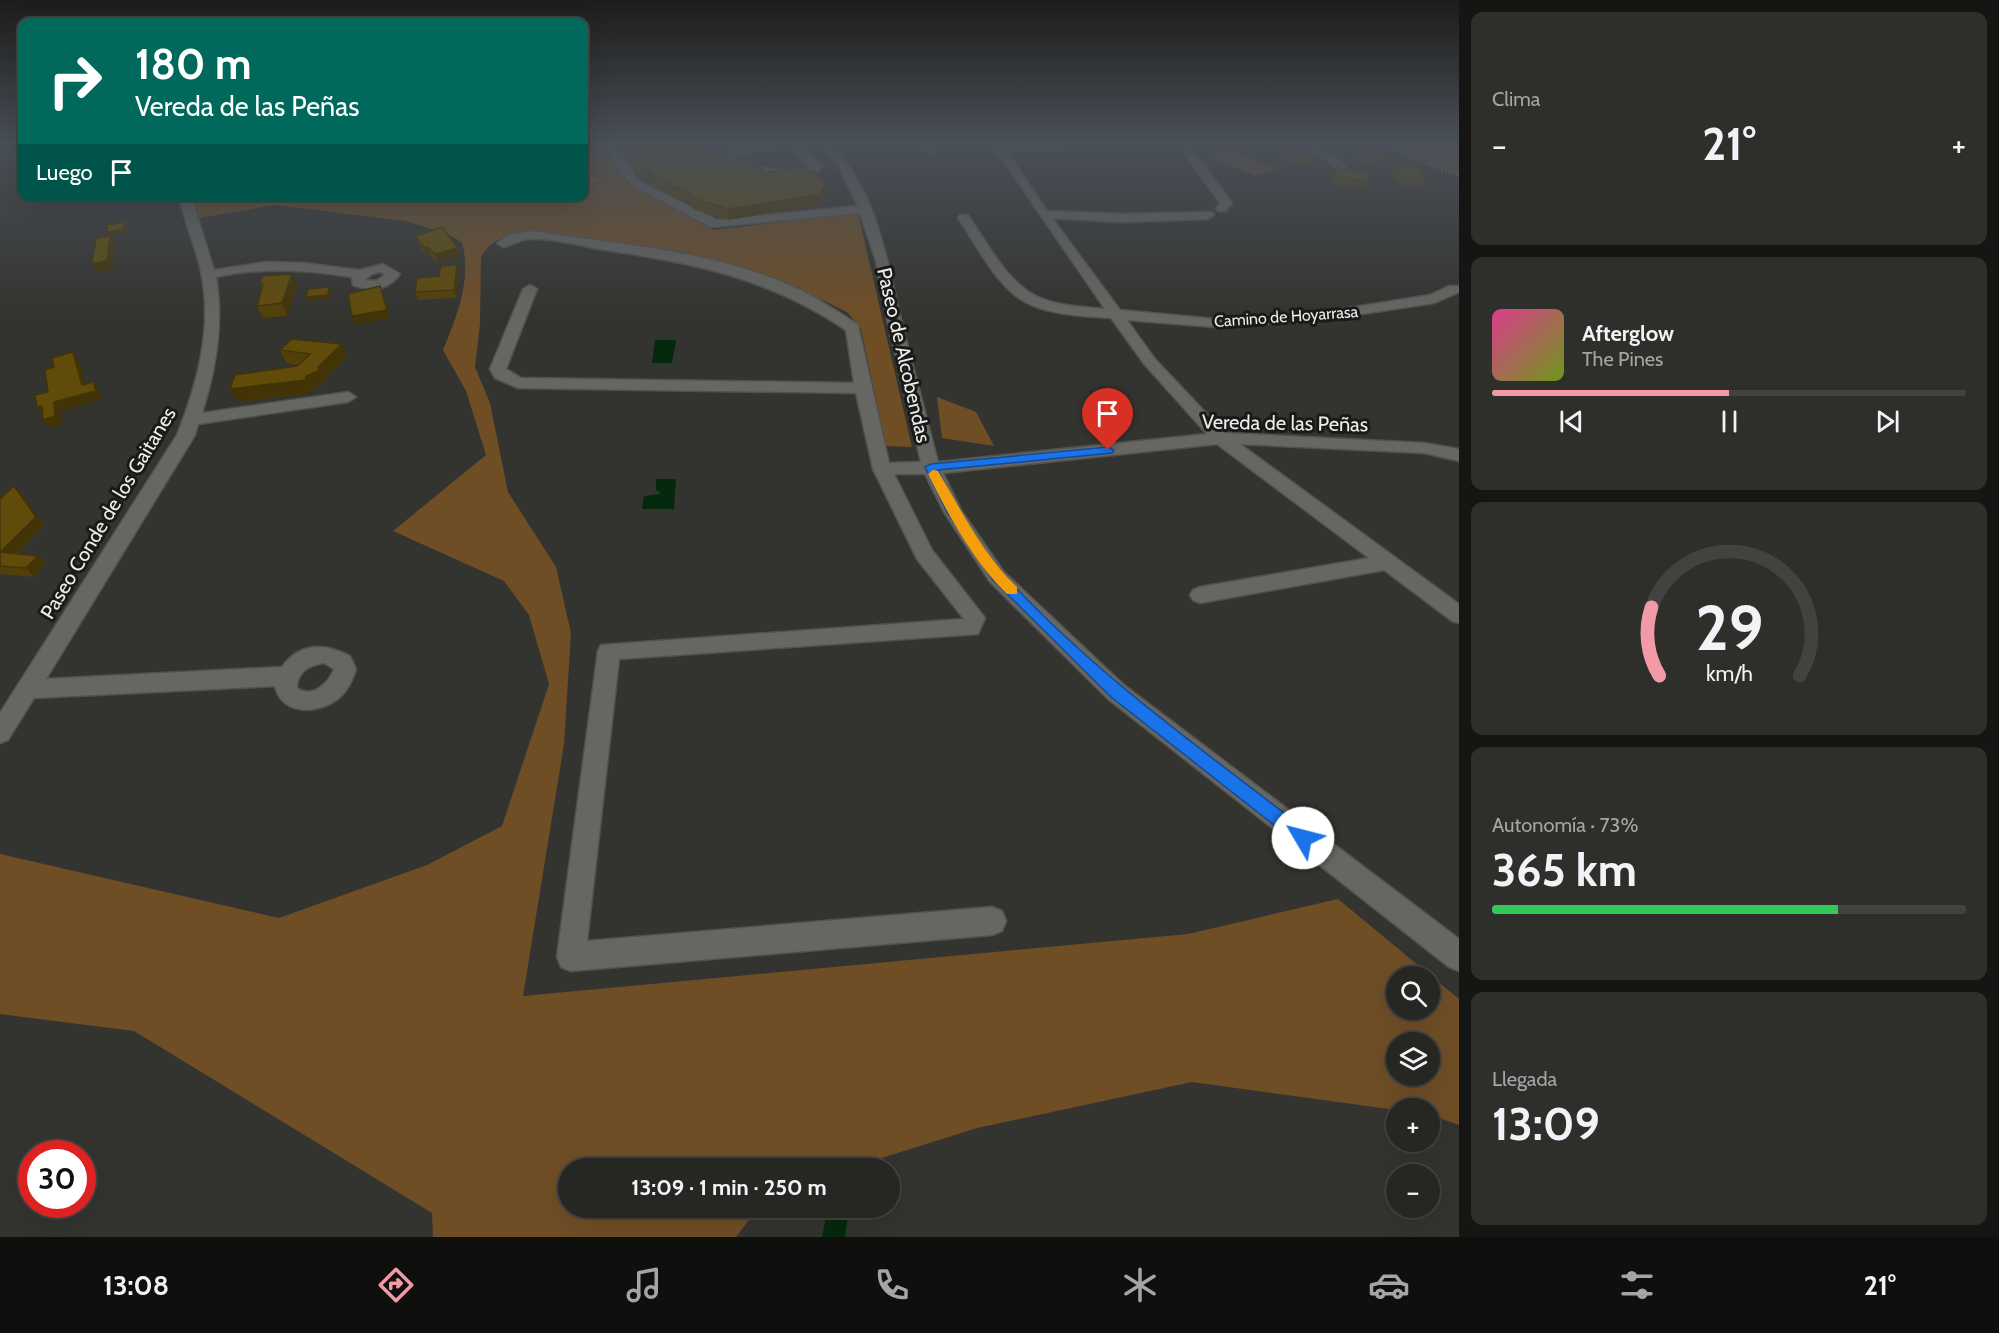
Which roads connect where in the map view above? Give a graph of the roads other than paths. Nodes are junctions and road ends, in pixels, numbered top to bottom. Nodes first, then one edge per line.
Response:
1 (185, 201) edge
2 (670, 201) edge
3 (861, 201) edge
4 (1034, 201) edge
5 (1224, 201) edge
6 (1222, 208) junction
7 (865, 209) junction
8 (1043, 214) junction
9 (1208, 215) junction
10 (964, 218) dead end
11 (503, 243) dead end
12 (209, 274) junction
13 (361, 274) dead end
14 (530, 288) dead end
15 (1454, 289) dead end
16 (1114, 315) junction
17 (863, 388) junction
18 (348, 398) dead end
19 (192, 420) junction
20 (1220, 438) junction
21 (1459, 455) edge
22 (931, 467) junction
23 (882, 469) junction
24 (1389, 562) junction
25 (1200, 595) dead end
26 (1459, 615) edge
27 (288, 676) dead end
28 (27, 689) junction
29 (0, 733) edge
30 (992, 921) dead end
31 (1459, 957) edge

1 - 12 street, Paseo Conde de los Gaitanes
2 - 7 street
3 - 7 street, Paseo de Alcobendas
4 - 8 street
5 - 6 street
6 - 9 street
6 - 9 street
7 - 22 street, Paseo de Alcobendas
8 - 9 street
8 - 16 street
10 - 16 street, Camino de Hoyarrasa
11 - 17 street
12 - 13 street
12 - 19 street, Paseo Conde de los Gaitanes
14 - 17 street
15 - 16 street, Camino de Hoyarrasa
16 - 20 street
17 - 23 street
18 - 19 street
19 - 28 street, Paseo Conde de los Gaitanes
20 - 21 street, Vereda de las Peñas
20 - 22 street, Vereda de las Peñas
20 - 24 street
22 - 23 street, Vereda de las Peñas
22 - 31 street, Paseo de Alcobendas
23 - 30 street
24 - 25 street
24 - 26 street
27 - 28 street
28 - 29 street, Paseo Conde de los Gaitanes

